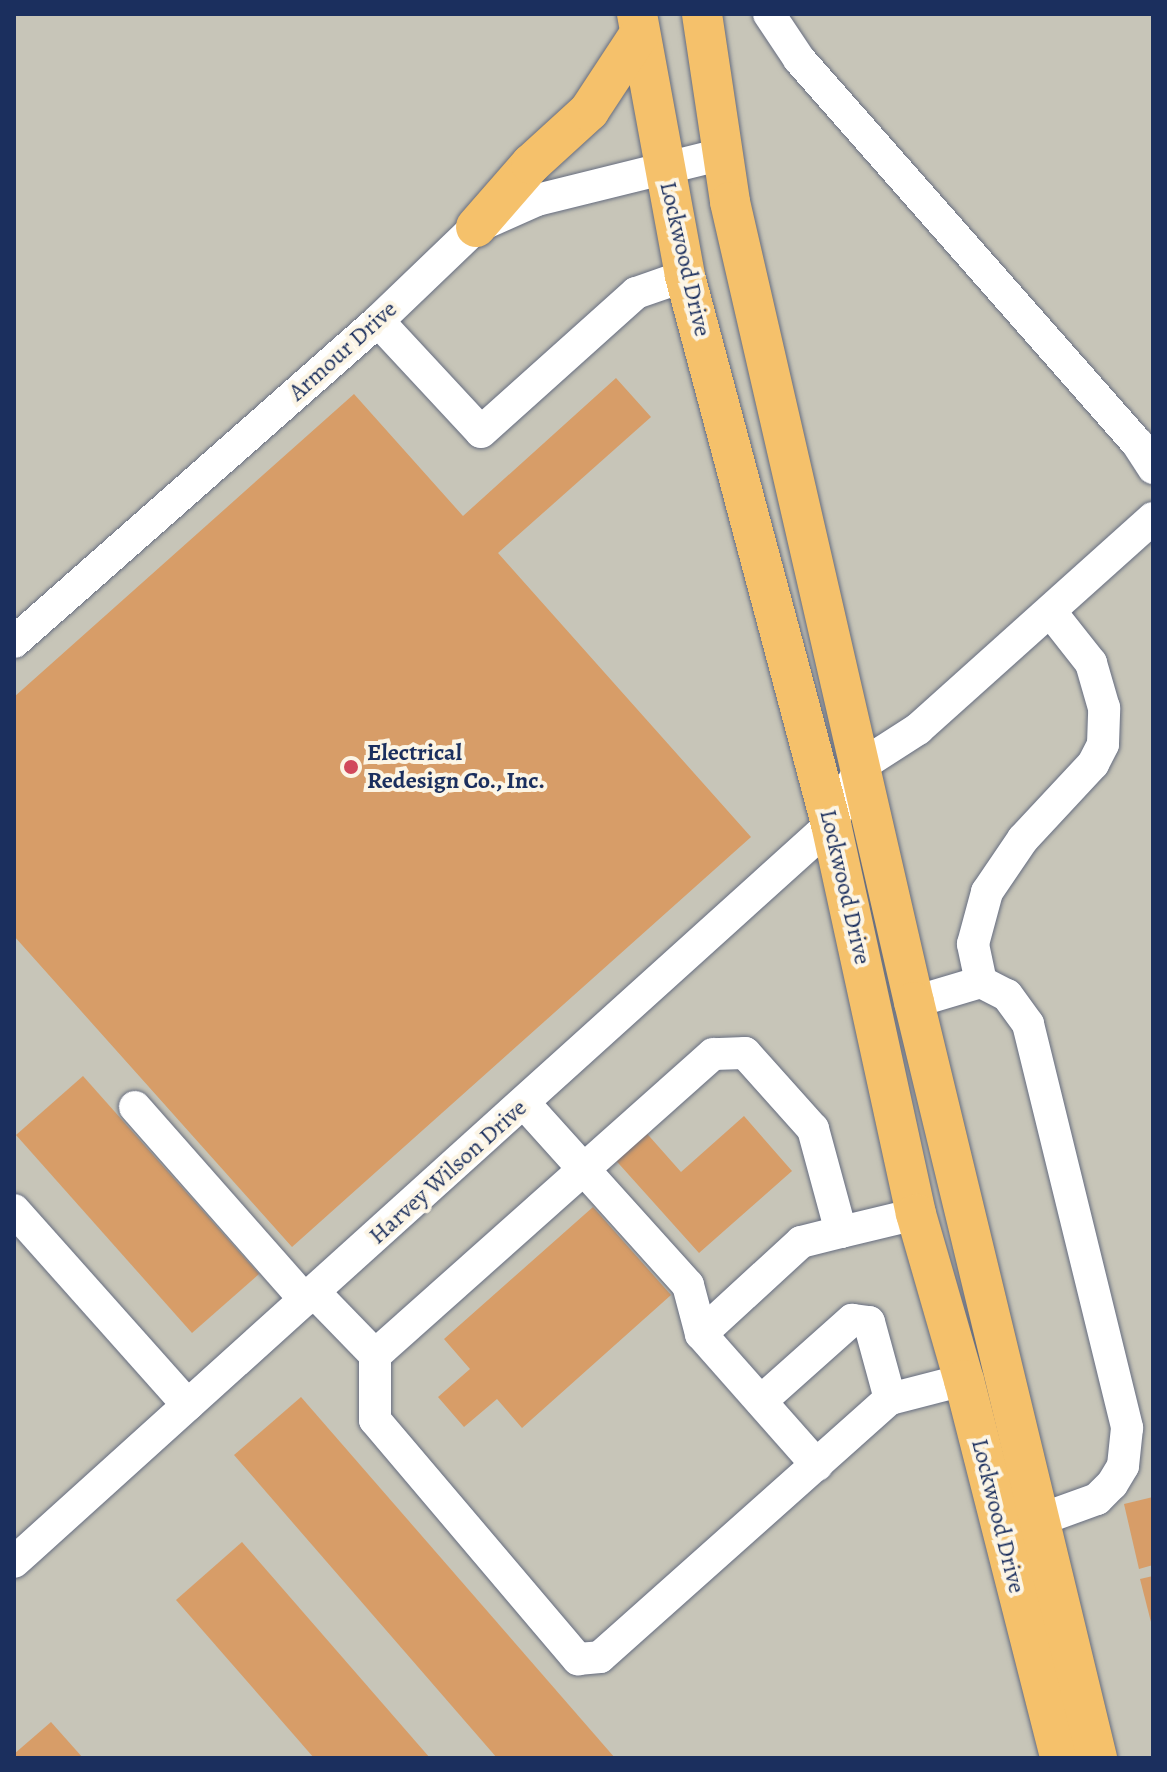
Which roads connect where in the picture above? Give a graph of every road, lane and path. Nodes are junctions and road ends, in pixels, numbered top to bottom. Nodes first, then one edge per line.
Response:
1 (702, 14) edge
2 (769, 14) edge
3 (638, 24) edge
4 (723, 154) junction
5 (664, 166) junction
6 (476, 227) junction
7 (685, 276) junction
8 (378, 321) junction
9 (1153, 468) edge
10 (1153, 518) edge
11 (1050, 611) junction
12 (14, 642) edge
13 (862, 765) junction
14 (831, 824) junction
15 (981, 982) junction
16 (914, 1002) junction
17 (524, 1103) junction
18 (135, 1107) dead end
19 (583, 1169) junction
20 (962, 1205) junction
21 (14, 1210) edge
22 (916, 1214) junction
23 (841, 1232) junction
24 (310, 1296) junction
25 (701, 1334) junction
26 (375, 1355) junction
27 (964, 1380) junction
28 (890, 1399) junction
29 (761, 1401) junction
30 (188, 1405) junction
31 (817, 1465) junction
32 (1039, 1520) junction
33 (1002, 1534) junction
34 (14, 1562) edge
35 (1060, 1758) edge
36 (1097, 1758) edge

1 - 4 main road, Lockwood Drive
2 - 9 street
3 - 5 main road, Lockwood Drive
3 - 6 main road
4 - 5 street, Armour Drive
4 - 13 main road, Lockwood Drive
5 - 6 street, Armour Drive
5 - 7 main road, Lockwood Drive
6 - 8 street, Armour Drive
7 - 8 street
7 - 14 main road, Lockwood Drive
8 - 12 street, Armour Drive
10 - 11 street
11 - 13 street
11 - 15 street
13 - 14 street, Harvey Wilson Drive
13 - 16 main road, Lockwood Drive
14 - 17 street, Harvey Wilson Drive
14 - 22 main road, Lockwood Drive
15 - 16 street
15 - 32 street
16 - 20 main road, Lockwood Drive
17 - 19 street
17 - 24 street, Harvey Wilson Drive
18 - 24 street
19 - 23 street
19 - 25 street
19 - 26 street
20 - 22 main road
20 - 32 main road, Lockwood Drive
21 - 30 street
22 - 23 street
22 - 27 main road, Lockwood Drive
23 - 25 street
24 - 26 street
24 - 30 street, Harvey Wilson Drive
25 - 29 street
26 - 31 street
27 - 28 street
27 - 33 main road, Lockwood Drive
28 - 29 street
28 - 31 street
29 - 31 street
30 - 34 street, Harvey Wilson Drive
32 - 33 main road
32 - 36 main road, Lockwood Drive
33 - 35 main road, Lockwood Drive

